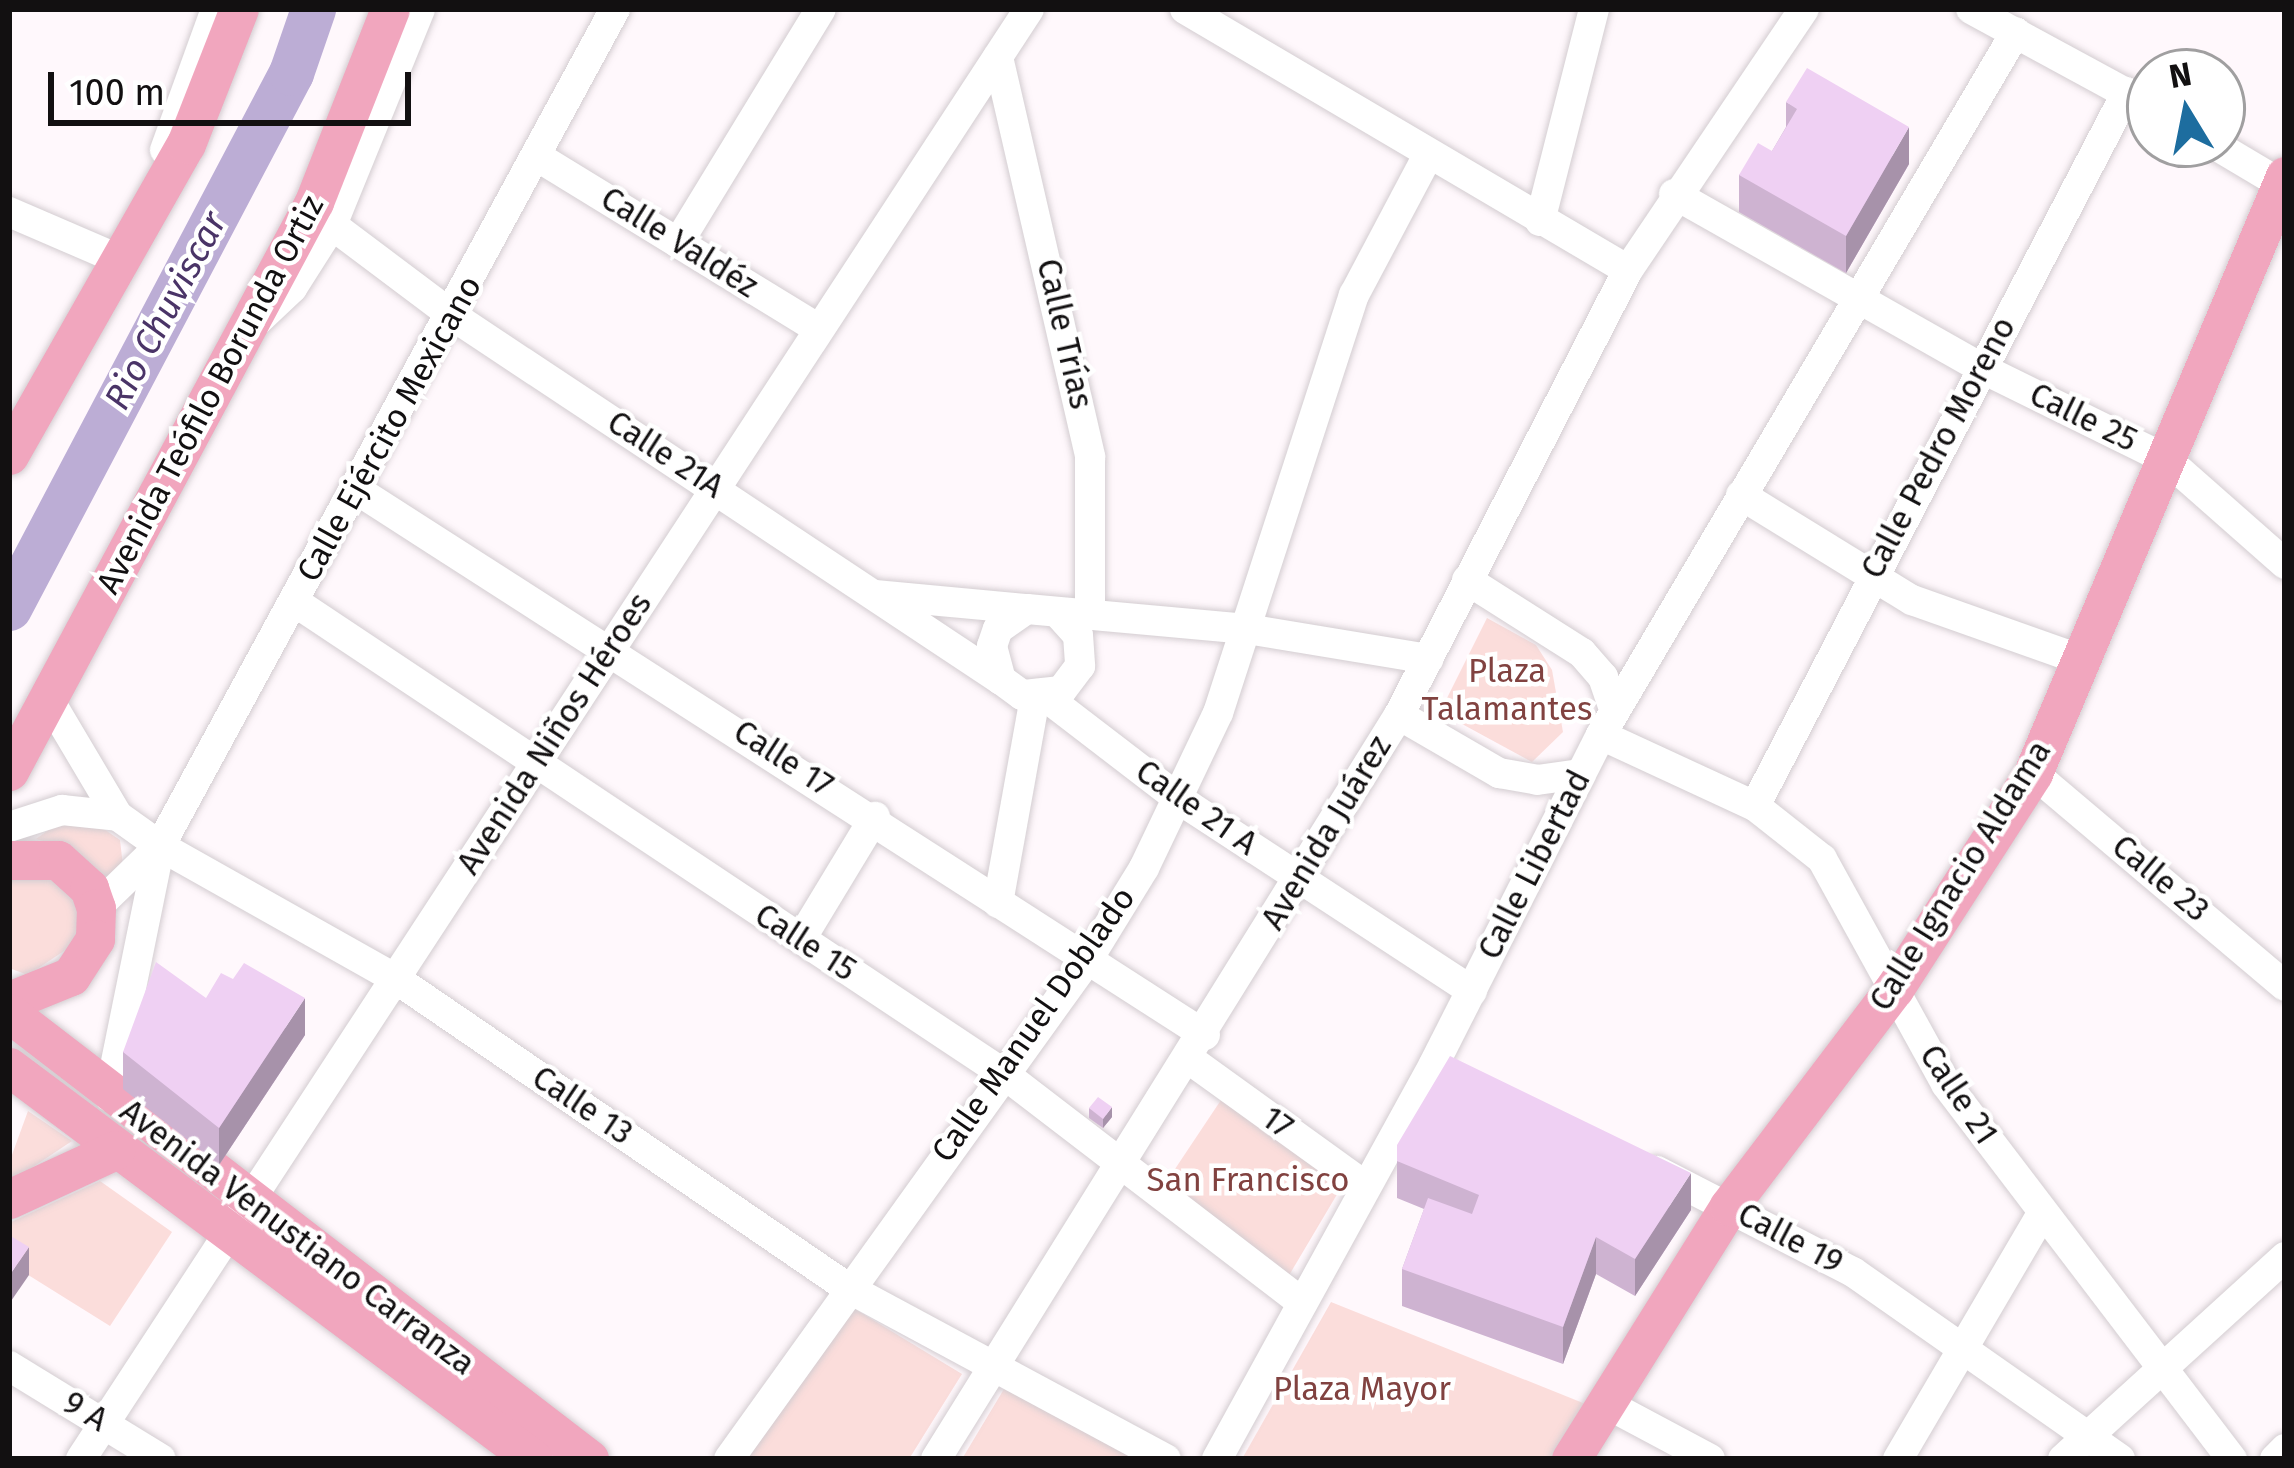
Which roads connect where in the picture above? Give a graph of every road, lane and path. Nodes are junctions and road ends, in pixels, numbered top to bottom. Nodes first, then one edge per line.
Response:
1 (215, 9) edge
2 (239, 9) edge
3 (390, 9) edge
4 (420, 9) edge
5 (615, 9) edge
6 (821, 9) edge
7 (1028, 9) edge
8 (1184, 9) edge
9 (1594, 9) edge
10 (1804, 9) edge
11 (1971, 9) edge
12 (598, 24) edge
13 (2016, 32) junction
14 (998, 58) junction
15 (2126, 92) edge
16 (2126, 122) edge
17 (1428, 155) junction
18 (538, 157) junction
19 (2246, 161) edge
20 (2284, 182) edge
21 (1674, 194) junction
22 (147, 208) junction
23 (9, 212) edge
24 (1540, 221) junction
25 (332, 225) junction
26 (677, 243) junction
27 (118, 259) junction
28 (1628, 270) junction
29 (1859, 300) junction
30 (453, 316) junction
31 (819, 329) junction
32 (245, 333) junction
33 (1983, 369) junction
34 (12, 444) edge
35 (2166, 459) junction
36 (715, 488) junction
37 (357, 490) junction
38 (1742, 495) junction
39 (2285, 564) edge
40 (1868, 579) junction
41 (1467, 580) junction
42 (875, 596) junction
43 (295, 602) junction
44 (1042, 611) junction
45 (1090, 615) junction
46 (1247, 628) junction
47 (610, 648) junction
48 (1429, 659) junction
49 (2084, 662) junction
50 (1001, 680) junction
51 (1040, 697) junction
52 (49, 700) junction
53 (1399, 715) junction
54 (1608, 723) junction
55 (535, 768) junction
56 (9, 771) edge
57 (2033, 773) junction
58 (1580, 774) junction
59 (1180, 800) junction
60 (1755, 806) junction
61 (118, 816) junction
62 (875, 818) junction
63 (9, 827) edge
64 (160, 846) junction
65 (9, 860) edge
66 (1299, 880) junction
67 (998, 903) junction
68 (96, 908) junction
69 (801, 939) junction
70 (1088, 959) junction
71 (396, 980) junction
72 (2285, 986) edge
73 (1894, 989) junction
74 (1472, 991) junction
75 (9, 1001) edge
76 (9, 1013) edge
77 (1197, 1047) junction
78 (9, 1067) edge
79 (1004, 1074) junction
80 (109, 1096) junction
81 (116, 1150) junction
82 (1624, 1155) edge
83 (1120, 1162) junction
84 (1365, 1186) junction
85 (9, 1199) edge
86 (1729, 1206) junction
87 (2042, 1214) junction
88 (236, 1219) junction
89 (2285, 1257) edge
90 (848, 1288) junction
91 (1301, 1302) junction
92 (1960, 1348) junction
93 (2162, 1365) junction
94 (9, 1366) edge
95 (990, 1367) junction
96 (1605, 1402) junction
97 (104, 1424) junction
98 (2088, 1435) junction
99 (2285, 1449) edge
100 (81, 1459) edge
101 (161, 1459) edge
102 (533, 1459) edge
103 (589, 1459) edge
104 (729, 1459) edge
105 (936, 1459) edge
106 (1166, 1459) edge
107 (1217, 1459) edge
108 (1571, 1459) edge
109 (1710, 1459) edge
110 (1898, 1459) edge
111 (2063, 1459) edge
112 (2120, 1459) edge
113 (2232, 1459) edge
114 (2275, 1459) edge

1 - 22 street
2 - 22 main road
3 - 32 main road, Avenida Teófilo Borunda Ortiz
4 - 25 street
5 - 12 street, Calle Ejército Mexicano
6 - 26 street
7 - 14 street, Avenida Niños Héroes
8 - 17 street
9 - 24 street
10 - 21 street, Avenida Juárez
11 - 13 street
12 - 18 street, Calle Ejército Mexicano
13 - 15 street
13 - 29 street, Calle Libertad
14 - 31 street, Avenida Niños Héroes
14 - 45 street, Calle Trías
16 - 33 street, Calle Pedro Moreno
17 - 24 street
17 - 46 street, Calle Manuel Doblado
18 - 26 street, Calle Valdéz
18 - 30 street, Calle Ejército Mexicano
19 - 20 street
20 - 35 main road, Calle Ignacio Aldama
21 - 28 street, Avenida Juárez
21 - 29 street, Calle 25
22 - 27 main road
23 - 27 street
24 - 28 street
25 - 30 street, Calle 21A
25 - 32 street
26 - 31 street, Calle Valdéz
27 - 34 main road
28 - 41 street, Avenida Juárez
29 - 33 street, Calle 25
29 - 38 street, Calle Libertad
30 - 36 street, Calle 21A
30 - 37 street, Calle Ejército Mexicano
31 - 36 street, Avenida Niños Héroes
32 - 52 main road, Avenida Teófilo Borunda Ortiz
33 - 35 street, Calle 25
33 - 40 street, Calle Pedro Moreno
35 - 39 street, Calle 25
35 - 49 main road, Calle Ignacio Aldama
36 - 42 street, Calle 21A
36 - 47 street, Avenida Niños Héroes
37 - 43 street, Calle Ejército Mexicano
37 - 47 street, Calle 17
38 - 40 street
38 - 54 street, Calle Libertad
40 - 49 street
40 - 60 street, Calle Pedro Moreno
41 - 48 street, Avenida Juárez
41 - 54 street
42 - 44 street
42 - 50 street, Calle 21A
43 - 55 street, Calle 15
43 - 64 street, Calle Ejército Mexicano
44 - 45 street
44 - 50 street
44 - 51 street
45 - 46 street
46 - 48 street
46 - 59 street, Calle Manuel Doblado
47 - 55 street, Avenida Niños Héroes
47 - 62 street, Calle 17
48 - 53 street, Avenida Juárez
49 - 57 main road, Calle Ignacio Aldama
50 - 51 street
51 - 59 street, Calle 21 A
51 - 67 street
52 - 56 main road, Avenida Teófilo Borunda Ortiz
52 - 61 street, Calle 13
53 - 58 street
53 - 66 street, Avenida Juárez
54 - 58 street, Calle Libertad
54 - 60 street, Calle 21
55 - 69 street, Calle 15
55 - 71 street, Avenida Niños Héroes
57 - 72 street, Calle 23
57 - 73 main road, Calle Ignacio Aldama
58 - 74 street, Calle Libertad
59 - 66 street, Calle 21 A
59 - 70 street, Calle Manuel Doblado
60 - 73 street, Calle 21
61 - 63 street
61 - 64 street, Calle 13
62 - 67 street, Calle 17
62 - 69 street
64 - 68 street
64 - 71 street, Calle 13
64 - 80 street
65 - 68 main road
66 - 74 street, Calle 21 A
66 - 77 street, Avenida Juárez
67 - 70 street, Calle 17
68 - 75 main road
69 - 79 street, Calle 15
70 - 77 street, Calle 17
70 - 79 street, Calle Manuel Doblado
71 - 88 street, Avenida Niños Héroes
71 - 90 street, Calle 13
73 - 86 main road, Calle Ignacio Aldama
73 - 87 street, Calle 21
74 - 84 street, Calle Libertad
76 - 80 main road, Avenida Venustiano Carranza
77 - 83 street, Avenida Juárez
77 - 84 street, 17
78 - 81 main road, Avenida Venustiano Carranza
79 - 83 street, Calle 15
79 - 90 street, Calle Manuel Doblado
80 - 88 main road, Avenida Venustiano Carranza
81 - 85 main road
81 - 88 main road, Avenida Venustiano Carranza
82 - 86 street, Calle 19
83 - 91 street, Calle 15
83 - 95 street, Avenida Juárez
84 - 91 street, Calle Libertad
86 - 92 street, Calle 19
86 - 96 main road, Calle Ignacio Aldama
87 - 92 street
87 - 93 street, Calle 21
88 - 97 street, Avenida Niños Héroes
88 - 102 main road, Avenida Venustiano Carranza
88 - 103 main road, Avenida Venustiano Carranza
89 - 93 street
90 - 95 street, Calle 13
90 - 104 street, Calle Manuel Doblado
91 - 107 street, Calle Libertad
92 - 98 street, Calle 19
92 - 110 street
93 - 98 street
93 - 113 street, Calle 21
94 - 97 street, 9 A
95 - 105 street, Avenida Juárez
95 - 106 street, Calle 13
96 - 108 main road, Calle Ignacio Aldama
96 - 109 street
97 - 100 street, Avenida Niños Héroes
97 - 101 street, 9 A
98 - 111 street
98 - 112 street, Calle 19
99 - 114 street

